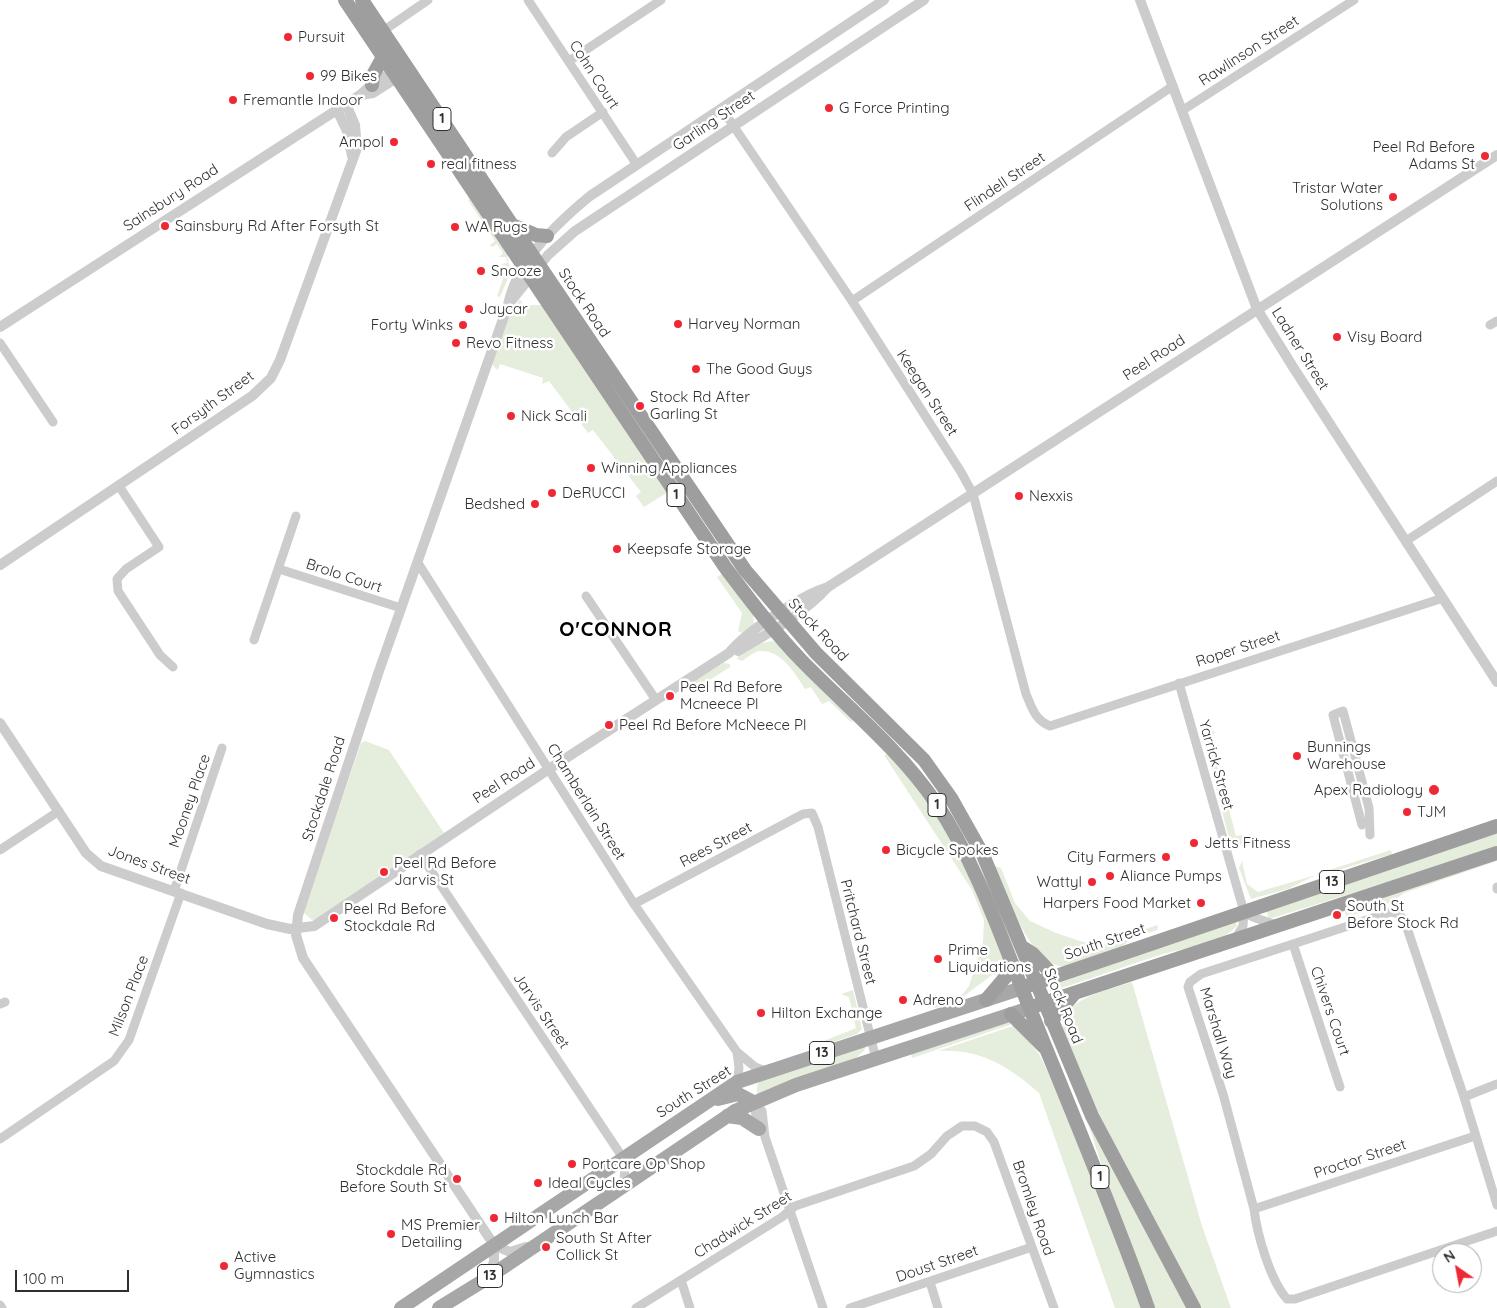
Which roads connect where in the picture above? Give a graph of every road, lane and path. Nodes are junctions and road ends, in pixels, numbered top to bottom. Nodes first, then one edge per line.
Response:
1 (345, 0) edge
2 (362, 0) edge
3 (428, 0) edge
4 (528, 0) edge
5 (660, 0) edge
6 (884, 0) edge
7 (924, 0) edge
8 (1140, 0) edge
9 (1354, 0) edge
10 (383, 31) junction
11 (383, 57) junction
12 (569, 61) junction
13 (407, 67) junction
14 (395, 75) junction
15 (372, 84) junction
16 (1173, 86) junction
17 (360, 95) junction
18 (346, 104) junction
19 (722, 109) junction
20 (337, 110) junction
21 (1183, 110) junction
22 (603, 112) junction
23 (733, 126) junction
24 (552, 153) dead end
25 (1497, 155) edge
26 (352, 157) junction
27 (637, 165) junction
28 (512, 225) junction
29 (547, 236) junction
30 (536, 260) junction
31 (527, 272) junction
32 (852, 301) junction
33 (1257, 309) junction
34 (0, 327) edge
35 (0, 343) edge
36 (53, 422) dead end
37 (1497, 481) edge
38 (119, 486) junction
39 (973, 494) junction
40 (296, 516) dead end
41 (1406, 541) junction
42 (418, 563) junction
43 (0, 565) edge
44 (279, 570) junction
45 (586, 596) dead end
46 (1443, 598) junction
47 (401, 608) junction
48 (783, 617) junction
49 (771, 625) junction
50 (254, 640) dead end
51 (173, 668) dead end
52 (1497, 682) edge
53 (1179, 683) junction
54 (656, 700) junction
55 (0, 723) edge
56 (1043, 723) joint
57 (222, 748) dead end
58 (549, 769) junction
59 (58, 811) junction
60 (812, 813) joint
61 (1362, 825) dead end
62 (1497, 826) edge
63 (1370, 835) dead end
64 (0, 850) edge
65 (1497, 853) edge
66 (420, 854) junction
67 (178, 892) junction
68 (634, 904) junction
69 (1244, 912) junction
70 (1278, 926) junction
71 (295, 929) junction
72 (1234, 940) junction
73 (1293, 944) junction
74 (1022, 947) junction
75 (1014, 967) junction
76 (1054, 976) junction
77 (1036, 983) junction
78 (1022, 988) junction
79 (1075, 993) junction
80 (986, 1000) junction
81 (1044, 1003) junction
82 (1030, 1008) junction
83 (1011, 1014) junction
84 (1051, 1022) junction
85 (870, 1037) junction
86 (1046, 1049) junction
87 (737, 1052) junction
88 (876, 1059) junction
89 (761, 1073) junction
90 (737, 1082) junction
91 (1497, 1084) edge
92 (1340, 1087) dead end
93 (1464, 1097) junction
94 (753, 1102) junction
95 (703, 1103) junction
96 (727, 1116) junction
97 (975, 1126) joint
98 (762, 1133) junction
99 (1475, 1136) junction
100 (0, 1139) edge
101 (623, 1158) junction
102 (623, 1187) junction
103 (1497, 1205) edge
104 (1254, 1209) junction
105 (790, 1212) junction
106 (1497, 1231) edge
107 (541, 1242) junction
108 (494, 1245) junction
109 (1032, 1247) junction
110 (486, 1279) junction
111 (681, 1280) junction
112 (930, 1282) junction
113 (401, 1308) edge
114 (438, 1308) edge
115 (636, 1308) edge
116 (690, 1308) edge
117 (823, 1308) edge
118 (850, 1308) edge
119 (938, 1308) edge
120 (1054, 1308) edge
121 (1148, 1308) edge
122 (1194, 1308) edge

1 - 11 highway, Stock Road / 1
2 - 10 highway, Stock Road / 1
3 - 10 street
4 - 12 street, Cohn Court
5 - 12 street
6 - 19 street, Garling Street
7 - 23 street, Garling Street
8 - 16 street, Ladner Street
9 - 21 street, Rawlinson Street
10 - 13 highway, Stock Road / 1
11 - 14 highway, Stock Road / 1
11 - 15 highway
12 - 22 street, Cohn Court
13 - 14 street, Sainsbury Road
13 - 28 highway, Stock Road / 1
14 - 15 street, Sainsbury Road
14 - 17 street, Sainsbury Road
14 - 31 highway, Stock Road / 1
15 - 17 street, Sainsbury Road
16 - 21 street, Ladner Street
16 - 32 street, Flindell Street
17 - 18 street, Sainsbury Road
18 - 20 street, Sainsbury Road
18 - 26 street, Forsyth Street
19 - 23 street, Keegan Street
19 - 27 street, Garling Street
20 - 26 street
20 - 34 street, Sainsbury Road
21 - 33 street, Ladner Street
22 - 24 street
22 - 27 street, Cohn Court
23 - 30 street, Garling Street
23 - 32 street, Keegan Street
25 - 33 street, Peel Road
26 - 38 street, Forsyth Street
27 - 29 street, Garling Street
28 - 29 highway
28 - 30 highway, Stock Road / 1
29 - 30 street, Garling Street
30 - 31 street, Garling Street
30 - 48 highway, Stock Road / 1
31 - 42 street, Stockdale Road
31 - 49 highway, Stock Road / 1
32 - 39 street, Keegan Street
33 - 39 street, Peel Road
33 - 41 street, Ladner Street
35 - 36 street
37 - 41 street
38 - 43 street, Forsyth Street
38 - 51 street
39 - 48 street, Peel Road
39 - 56 street, Keegan Street
40 - 44 street
41 - 46 street, Ladner Street
42 - 47 street, Stockdale Road
42 - 58 street, Chamberlain Street
44 - 47 street, Brolo Court
44 - 50 street
45 - 54 street
46 - 52 street, Ladner Street
46 - 53 street, Roper Street
47 - 71 street, Stockdale Road
48 - 49 street, Peel Road
48 - 74 highway, Stock Road / 1
49 - 54 street, Peel Road
49 - 75 highway, Stock Road / 1
53 - 56 street, Roper Street
53 - 69 street, Yarrick Street
54 - 58 street, Peel Road
55 - 59 street, Jones Street
57 - 67 street, Mooney Place
58 - 66 street, Peel Road
58 - 68 street, Chamberlain Street
59 - 64 street
59 - 67 street, Jones Street
60 - 68 street, Rees Street
60 - 85 street, Pritchard Street
61 - 63 street
62 - 69 highway, South Street / 13
65 - 70 highway, 13
66 - 71 street, Peel Road
66 - 101 street, Jarvis Street
67 - 71 street, Jones Street
67 - 100 street, Milson Place
68 - 87 street, Chamberlain Street
69 - 70 street
69 - 72 street
69 - 76 highway, South Street / 13
70 - 72 highway, 13
71 - 108 street, Stockdale Road
72 - 79 highway, 13
73 - 92 street, Chivers Court
73 - 93 street, Marshall Way
73 - 104 street, Marshall Way
74 - 76 highway
74 - 77 highway, Stock Road / 1
75 - 78 highway, Stock Road / 1
75 - 80 highway
76 - 77 highway, South Street / 13
77 - 78 highway, South Street / 13
77 - 81 highway, Stock Road / 1
78 - 80 main road, South Street / 13
78 - 82 highway, Stock Road / 1
79 - 81 highway, 13
79 - 84 highway
80 - 85 main road, South Street / 13
81 - 82 highway, 13
81 - 84 highway, Stock Road / 1
82 - 83 main road, 13
82 - 86 highway, Stock Road / 1
83 - 86 highway
83 - 88 main road, 13
84 - 122 highway, Stock Road / 1
85 - 88 street, Pritchard Street
85 - 89 main road, South Street / 13
86 - 121 highway, Stock Road / 1
87 - 89 street, Chamberlain Street
87 - 90 street
88 - 94 main road, 13
89 - 90 main road, South Street / 13
89 - 94 main road
90 - 95 main road, South Street / 13
91 - 93 street
93 - 99 street, Marshall Way
94 - 95 main road
94 - 96 main road, 13
94 - 98 street
95 - 101 main road, South Street / 13
96 - 98 main road
96 - 102 main road, 13
97 - 105 street, Chadwick Street
97 - 109 street, Bromley Road
98 - 105 street
99 - 103 street, Marshall Way
99 - 104 street, Proctor Street
101 - 102 street
101 - 108 main road, South Street / 13
102 - 107 main road, 13
104 - 106 street, Marshall Way
105 - 111 street, Chadwick Street
105 - 117 street
107 - 108 street
107 - 110 main road, 13
108 - 110 street
108 - 113 main road, South Street / 13
109 - 112 street, Doust Street
109 - 120 street, Bromley Road
110 - 114 main road, 13
111 - 115 street, Chadwick Street
111 - 116 street
112 - 118 street, Doust Street
112 - 119 street

